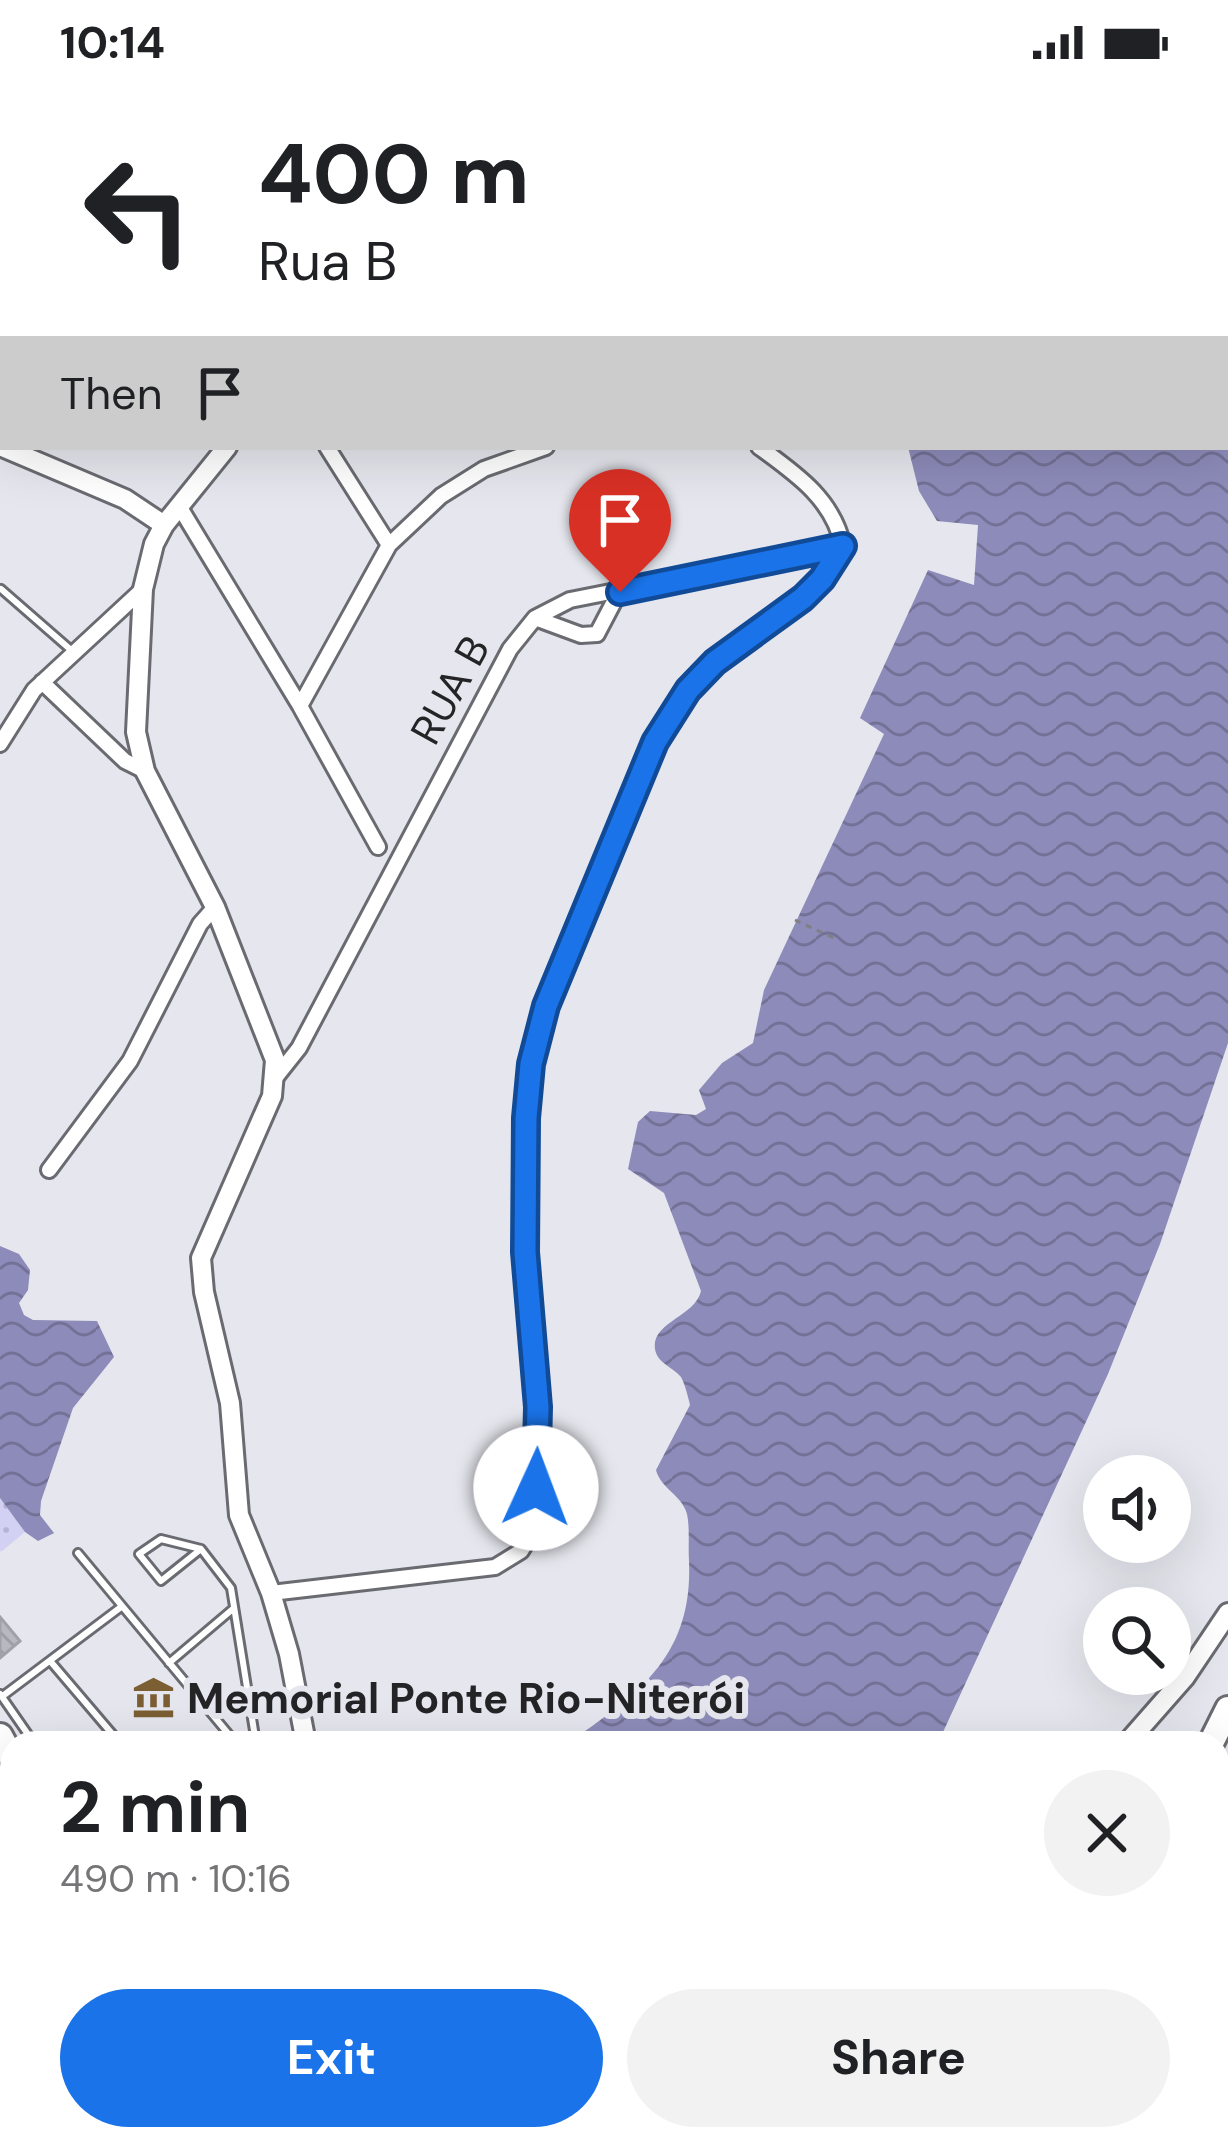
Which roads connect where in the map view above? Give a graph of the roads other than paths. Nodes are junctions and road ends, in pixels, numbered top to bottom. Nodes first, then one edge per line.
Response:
1 (10, 450) edge
2 (225, 450) edge
3 (329, 450) edge
4 (539, 450) edge
5 (763, 450) edge
6 (179, 506) junction
7 (164, 525) junction
8 (389, 545) junction
9 (843, 546) junction
10 (1, 589) edge
11 (143, 589) junction
12 (620, 592) junction
13 (535, 618) junction
14 (73, 652) junction
15 (42, 682) junction
16 (300, 706) junction
17 (0, 744) edge
18 (145, 771) junction
19 (379, 847) dead end
20 (214, 907) junction
21 (276, 1077) junction
22 (49, 1170) dead end
23 (201, 1549) junction
24 (78, 1553) dead end
25 (271, 1593) junction
26 (122, 1606) junction
27 (234, 1608) junction
28 (1228, 1613) edge
29 (51, 1662) junction
30 (169, 1663) junction
31 (2, 1695) edge
32 (253, 1726) junction
33 (26, 1731) edge
34 (110, 1731) edge
35 (225, 1731) edge
36 (247, 1731) edge
37 (254, 1731) edge
38 (304, 1731) edge
39 (1138, 1731) edge

1 - 7 street
2 - 6 street
3 - 8 street
4 - 8 street
5 - 9 street
6 - 7 street
6 - 16 street
7 - 11 street
8 - 16 street
9 - 12 street, RUA B
9 - 25 street
10 - 14 lane
11 - 14 street
11 - 18 street
12 - 13 street, RUA B
12 - 13 street
13 - 21 street, RUA B
14 - 15 street
15 - 17 street
15 - 18 street
16 - 19 street
18 - 20 street
20 - 21 street
20 - 22 street
21 - 25 street
23 - 23 lane
23 - 27 lane
24 - 26 lane
25 - 38 street
26 - 29 lane
26 - 30 lane
27 - 30 lane
27 - 32 lane
28 - 39 street
29 - 31 lane
29 - 34 lane
30 - 35 lane
31 - 33 lane
32 - 36 lane
32 - 37 lane

